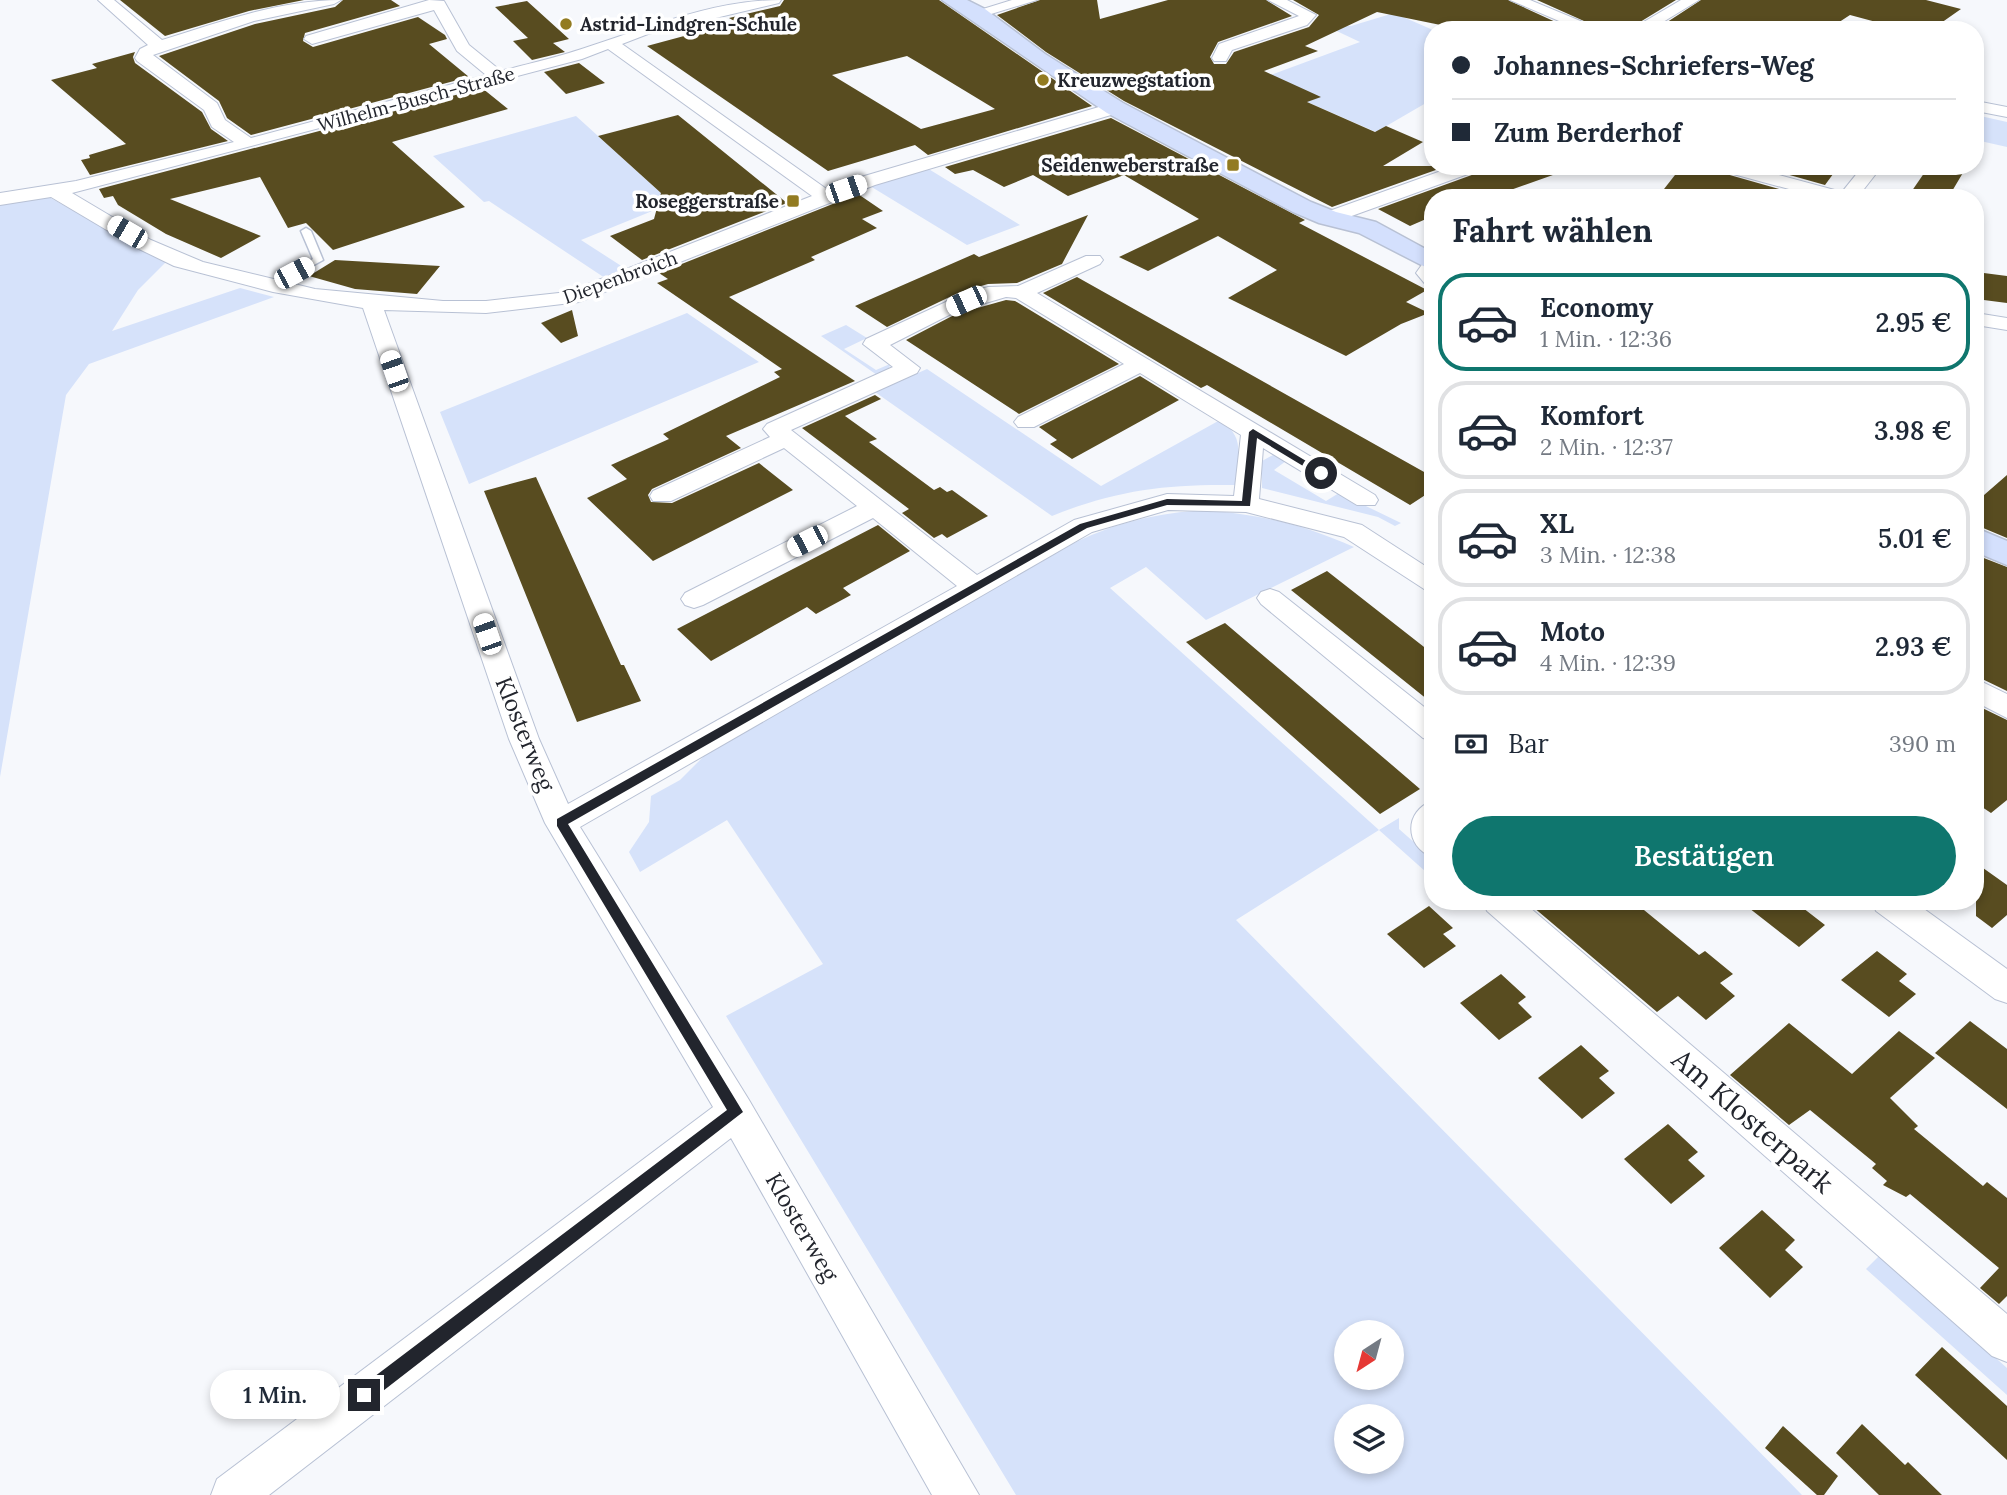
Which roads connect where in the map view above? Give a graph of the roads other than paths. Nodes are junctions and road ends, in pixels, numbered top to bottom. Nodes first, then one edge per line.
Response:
1 (105, 0) edge
2 (334, 0) edge
3 (774, 0) edge
4 (952, 0) edge
5 (1030, 0) edge
6 (1275, 0) edge
7 (1517, 0) edge
8 (1692, 0) edge
9 (437, 2) edge
10 (685, 6) dead end
11 (978, 13) junction
12 (703, 17) junction
13 (1571, 21) edge
14 (1654, 21) edge
15 (312, 39) dead end
16 (611, 44) junction
17 (159, 46) junction
18 (1220, 58) dead end
19 (498, 77) junction
20 (1115, 108) junction
21 (1984, 108) edge
22 (2007, 112) edge
23 (248, 144) junction
24 (1449, 175) edge
25 (1759, 175) edge
26 (1865, 175) edge
27 (1812, 189) edge
28 (1854, 189) edge
29 (55, 191) junction
30 (824, 197) junction
31 (0, 199) edge
32 (1328, 218) junction
33 (306, 231) dead end
34 (1093, 261) dead end
35 (1424, 270) edge
36 (269, 286) junction
37 (1021, 292) junction
38 (372, 304) junction
39 (1984, 320) edge
40 (2007, 324) edge
41 (1141, 364) junction
42 (1026, 422) dead end
43 (1253, 432) junction
44 (786, 438) junction
45 (662, 496) dead end
46 (1366, 500) dead end
47 (1246, 504) junction
48 (875, 507) junction
49 (1984, 543) edge
50 (2007, 554) edge
51 (1424, 577) edge
52 (975, 587) junction
53 (1270, 598) dead end
54 (694, 599) dead end
55 (1984, 694) edge
56 (2007, 708) edge
57 (1424, 723) edge
58 (561, 823) junction
59 (1509, 910) edge
60 (1900, 910) edge
61 (2007, 988) edge
62 (736, 1112) junction
63 (2007, 1341) edge
64 (233, 1495) edge
65 (957, 1495) edge

1 - 17 street
2 - 17 street
3 - 12 street, Wilhelm-Busch-Straße
4 - 11 street
5 - 11 street
6 - 18 street
7 - 13 street
8 - 14 street
9 - 15 street
9 - 19 street
10 - 12 street
11 - 20 street
12 - 16 street, Wilhelm-Busch-Straße
16 - 19 street, Wilhelm-Busch-Straße
16 - 30 street
17 - 23 street
19 - 23 street, Wilhelm-Busch-Straße
20 - 30 street, Diepenbroich
20 - 32 street
21 - 22 street
23 - 29 street, Wilhelm-Busch-Straße
24 - 32 street
25 - 27 street
26 - 28 street
29 - 31 street
29 - 36 street, Diepenbroich
30 - 38 street, Diepenbroich
32 - 35 street
33 - 36 lane
34 - 37 street
36 - 38 street, Diepenbroich
37 - 41 street
37 - 44 street
38 - 58 street, Klosterweg
39 - 40 street
41 - 42 street
41 - 43 street
43 - 46 street
43 - 47 street
44 - 45 street
44 - 48 street
47 - 51 street
47 - 52 street
48 - 52 street
48 - 54 street
49 - 50 street
52 - 58 street
53 - 57 street
55 - 56 street
58 - 62 street, Klosterweg
59 - 63 street, Am Klosterpark
60 - 61 street
62 - 64 street
62 - 65 street, Klosterweg

